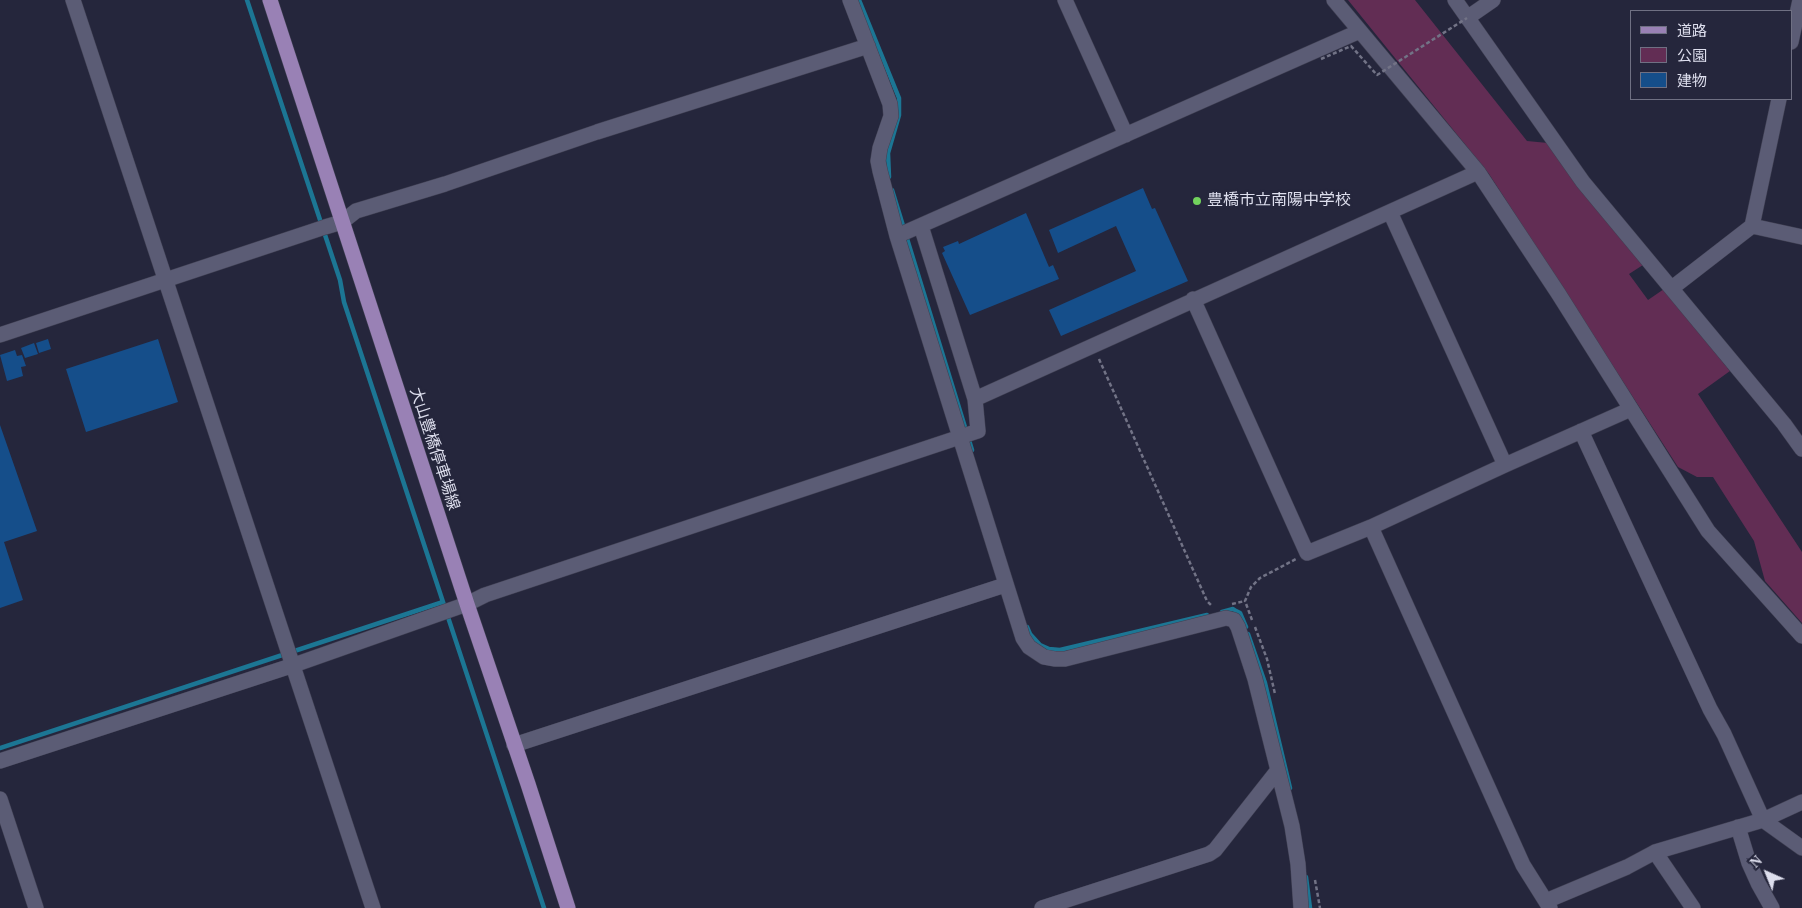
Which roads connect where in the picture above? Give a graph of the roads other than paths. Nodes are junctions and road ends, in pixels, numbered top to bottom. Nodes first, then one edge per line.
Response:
1 (74, 0) edge
2 (270, 0) edge
3 (850, 0) edge
4 (1065, 0) edge
5 (1334, 0) edge
6 (1455, 0) edge
7 (1493, 0) edge
8 (1800, 0) edge
9 (1467, 18) junction
10 (1360, 31) junction
11 (1792, 37) edge
12 (868, 46) junction
13 (1779, 100) edge
14 (1126, 135) junction
15 (1478, 172) junction
16 (1390, 212) junction
17 (342, 222) junction
18 (1752, 226) junction
19 (916, 228) junction
20 (897, 236) junction
21 (1802, 237) edge
22 (166, 280) junction
23 (1672, 288) junction
24 (1193, 299) junction
25 (0, 335) edge
26 (975, 399) junction
27 (1630, 409) junction
28 (1784, 424) junction
29 (1581, 431) junction
30 (1802, 431) edge
31 (958, 437) junction
32 (1802, 449) edge
33 (1505, 465) junction
34 (1371, 527) junction
35 (1005, 585) junction
36 (461, 607) junction
37 (1802, 636) edge
38 (293, 663) junction
39 (514, 745) junction
40 (0, 761) edge
41 (1278, 770) junction
42 (0, 799) edge
43 (1802, 802) edge
44 (1763, 820) junction
45 (1738, 827) junction
46 (1802, 848) edge
47 (1655, 852) junction
48 (1548, 904) edge
49 (36, 908) edge
50 (373, 908) edge
51 (568, 908) edge
52 (1042, 908) edge
53 (1301, 908) edge
54 (1693, 908) edge
55 (1772, 908) edge

1 - 22 street
2 - 17 main road, 大山豊橋停車場線
3 - 12 street
4 - 14 street
5 - 10 street
6 - 9 street
7 - 9 street
8 - 11 street
9 - 23 street
10 - 14 street
10 - 15 street
12 - 17 street
12 - 20 street
13 - 18 street
14 - 19 street
15 - 16 street
15 - 27 street
16 - 24 street
16 - 33 street
17 - 22 street
17 - 36 main road, 大山豊橋停車場線
18 - 21 street
18 - 23 street
19 - 20 street
19 - 26 street
20 - 31 street
22 - 25 street
22 - 38 street
23 - 28 street
24 - 26 street
24 - 34 street
26 - 31 street
27 - 29 street
27 - 37 street
28 - 30 street
28 - 32 street
29 - 33 street
29 - 44 street
31 - 35 street
31 - 36 street
33 - 34 street
34 - 48 street
35 - 39 street
35 - 41 street
36 - 38 street
36 - 39 main road, 大山豊橋停車場線
38 - 40 street
38 - 50 street
39 - 51 main road, 大山豊橋停車場線
41 - 52 street
41 - 53 street
42 - 49 street
43 - 44 street
44 - 45 street
44 - 46 street
45 - 47 street
45 - 55 street
47 - 48 street
47 - 54 street

